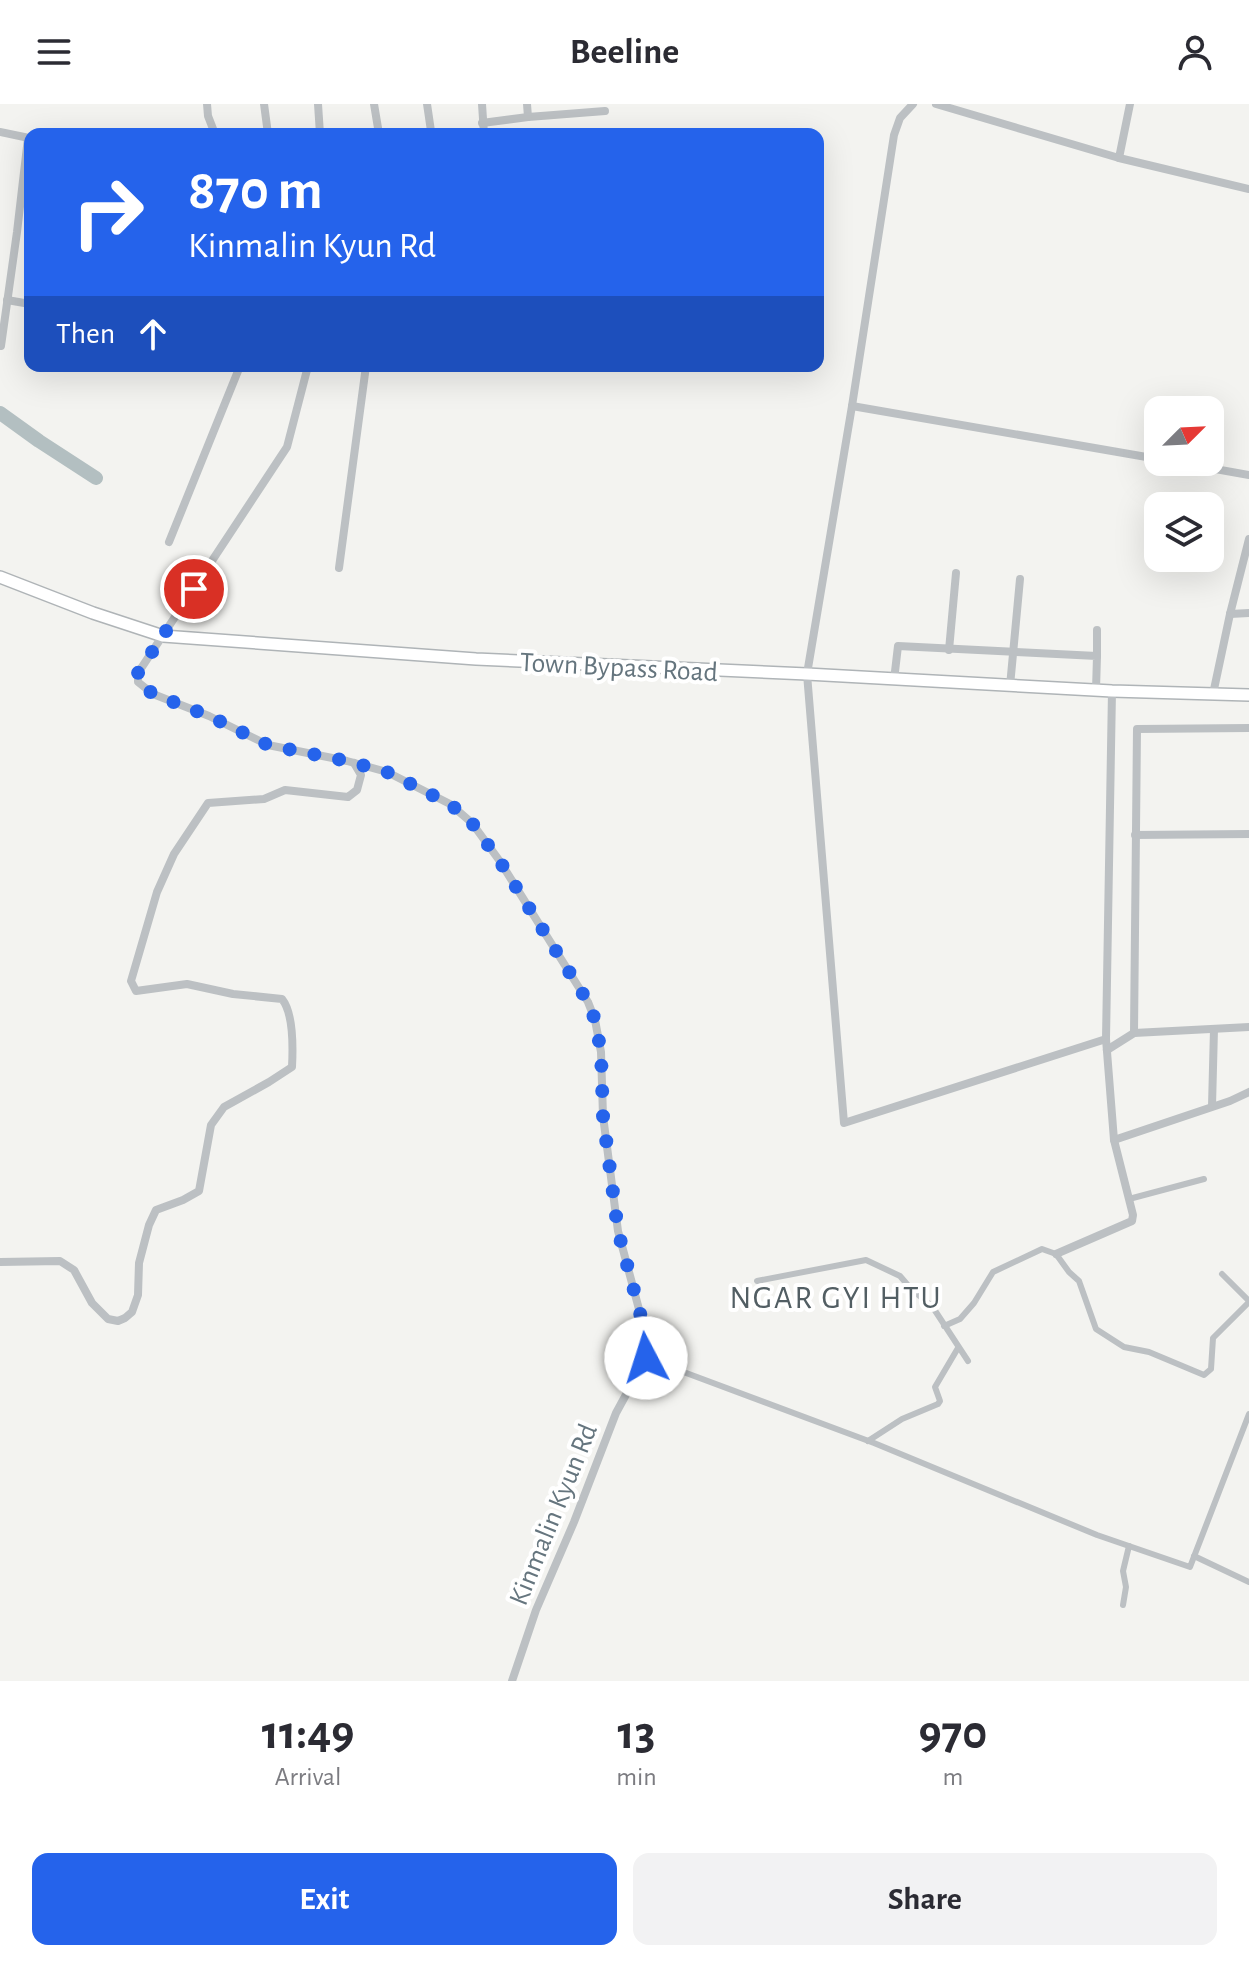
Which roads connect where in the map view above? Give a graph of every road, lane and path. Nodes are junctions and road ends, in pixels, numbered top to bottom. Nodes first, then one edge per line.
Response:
1 (207, 104) edge
2 (264, 104) edge
3 (318, 104) edge
4 (374, 104) edge
5 (427, 104) edge
6 (482, 104) edge
7 (527, 104) edge
8 (913, 104) edge
9 (936, 104) edge
10 (1130, 104) edge
11 (605, 111) dead end
12 (528, 117) junction
13 (482, 123) junction
14 (213, 128) edge
15 (267, 128) edge
16 (320, 128) edge
17 (378, 128) edge
18 (431, 128) edge
19 (483, 128) edge
20 (0, 132) edge
21 (24, 137) edge
22 (1119, 158) junction
23 (24, 177) edge
24 (1249, 189) edge
25 (7, 300) junction
26 (24, 303) edge
27 (1, 346) edge
28 (238, 372) edge
29 (306, 372) edge
30 (365, 372) edge
31 (852, 406) junction
32 (1144, 457) edge
33 (1224, 471) edge
34 (1249, 475) edge
35 (1249, 539) edge
36 (169, 542) dead end
37 (339, 568) dead end
38 (956, 573) dead end
39 (0, 577) edge
40 (1020, 579) dead end
41 (1249, 613) edge
42 (1230, 614) junction
43 (1097, 630) dead end
44 (163, 636) junction
45 (949, 650) junction
46 (1013, 652) junction
47 (1097, 656) junction
48 (807, 674) junction
49 (894, 680) junction
50 (1010, 686) junction
51 (1096, 690) junction
52 (1112, 691) junction
53 (1213, 694) junction
54 (1249, 695) edge
55 (1249, 728) edge
56 (354, 763) junction
57 (1249, 834) edge
58 (1135, 835) junction
59 (1249, 1027) edge
60 (1214, 1029) junction
61 (1134, 1033) junction
62 (1106, 1039) junction
63 (1107, 1050) junction
64 (1249, 1092) edge
65 (1212, 1106) junction
66 (1114, 1140) junction
67 (1204, 1179) dead end
68 (1129, 1199) junction
69 (1056, 1254) junction
70 (0, 1262) edge
71 (1222, 1274) dead end
72 (757, 1281) dead end
73 (1249, 1302) edge
74 (944, 1326) junction
75 (958, 1348) junction
76 (646, 1358) junction
77 (968, 1361) dead end
78 (1249, 1414) edge
79 (868, 1441) junction
80 (1129, 1546) junction
81 (1194, 1556) junction
82 (1249, 1582) edge
83 (1123, 1605) dead end
84 (512, 1681) edge

1 - 14 street
2 - 15 street
3 - 16 street
4 - 17 street
5 - 18 street
6 - 13 street
7 - 12 street
8 - 31 street
9 - 22 street
10 - 22 street
11 - 12 street
12 - 13 street
13 - 19 street
20 - 21 street
22 - 24 street
23 - 25 street
25 - 26 street
25 - 27 street
28 - 36 street
29 - 44 street
30 - 37 street
31 - 32 street
31 - 48 street
33 - 34 street
35 - 42 street
38 - 45 street
39 - 44 main road, Town Bypass Road
40 - 46 street
41 - 42 street
42 - 53 street
43 - 47 street
44 - 48 main road, Town Bypass Road
44 - 56 street
45 - 46 street
45 - 49 street
46 - 47 street
46 - 50 street
47 - 51 street
48 - 49 main road, Town Bypass Road
48 - 62 street
49 - 50 main road, Town Bypass Road
50 - 51 main road, Town Bypass Road
51 - 52 main road, Town Bypass Road
52 - 53 main road, Town Bypass Road
52 - 62 street
53 - 54 main road, Town Bypass Road
55 - 58 street
56 - 70 street
56 - 76 street
57 - 58 street
58 - 61 street
59 - 60 street
60 - 61 street
60 - 65 street
61 - 63 street
62 - 63 street
63 - 66 street
64 - 65 street
65 - 66 street
66 - 68 street
67 - 68 street
68 - 69 street
69 - 73 street
69 - 74 street
71 - 73 street
72 - 74 street
74 - 75 street
75 - 77 street
75 - 79 street
76 - 79 street
76 - 84 street, Kinmalin Kyun Rd
78 - 81 street
79 - 80 street
80 - 81 street
80 - 83 street
81 - 82 street

